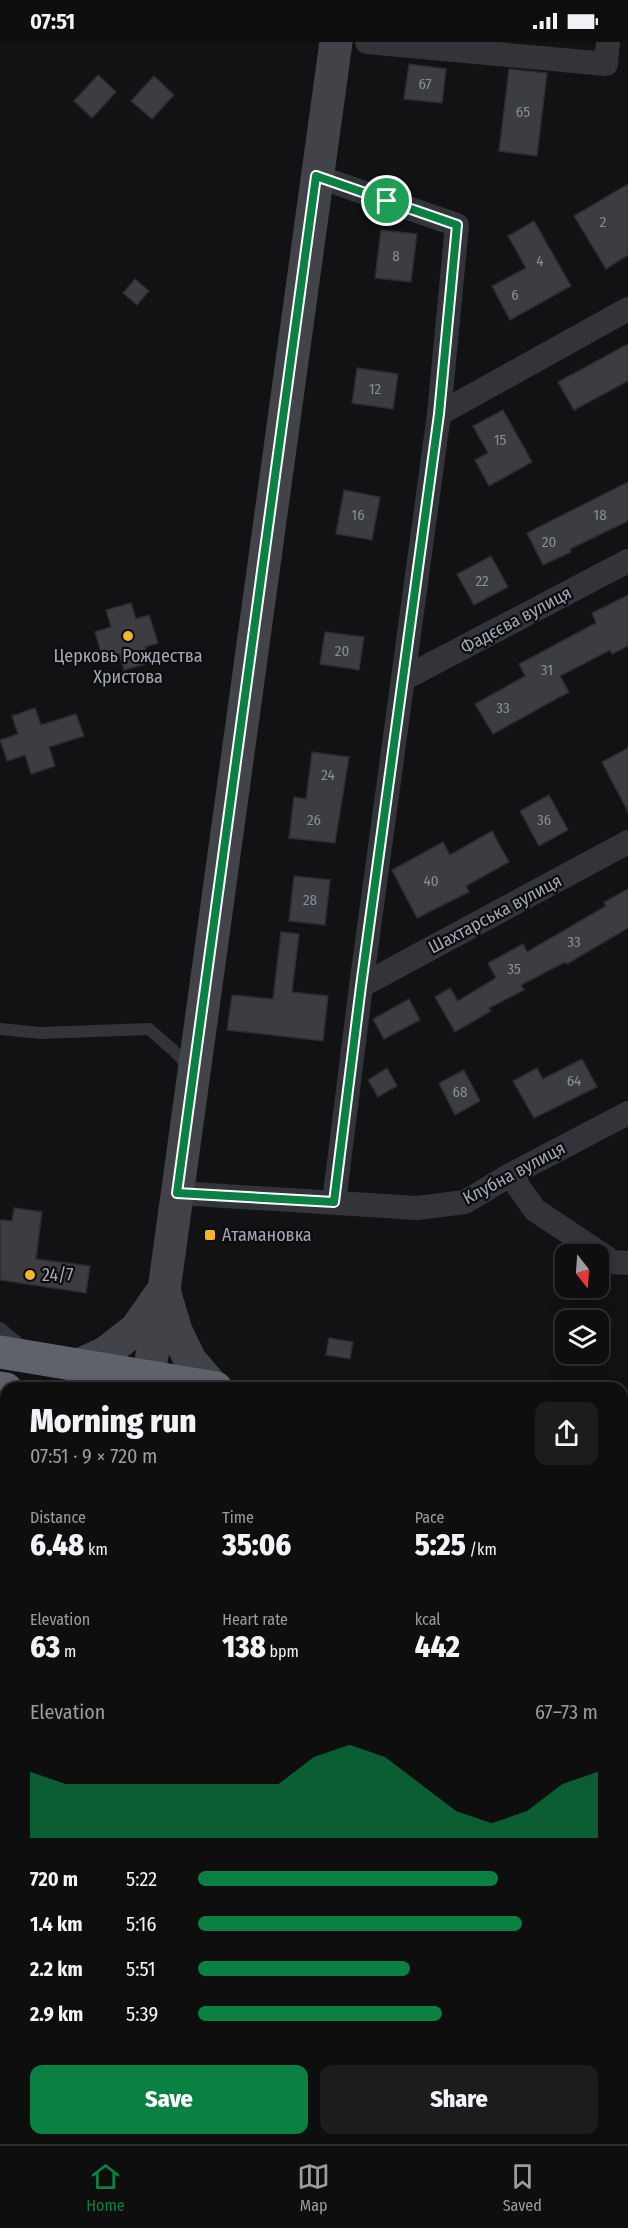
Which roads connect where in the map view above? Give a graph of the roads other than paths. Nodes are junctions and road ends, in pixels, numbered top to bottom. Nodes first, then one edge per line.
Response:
1 (336, 42) edge
2 (367, 42) edge
3 (608, 42) edge
4 (316, 176) junction
5 (628, 309) edge
6 (439, 414) junction
7 (628, 561) edge
8 (405, 678) junction
9 (628, 842) edge
10 (361, 986) junction
11 (0, 1029) edge
12 (192, 1071) junction
13 (628, 1113) edge
14 (510, 1175) junction
15 (177, 1193) junction
16 (334, 1202) junction
17 (628, 1263) edge
18 (164, 1290) junction
19 (0, 1328) edge
20 (0, 1352) edge
21 (36, 1358) junction
22 (96, 1374) edge
23 (147, 1382) edge
24 (205, 1382) edge

1 - 4 street
2 - 3 street
4 - 6 street
4 - 12 street
5 - 6 street
6 - 8 street
7 - 8 street, Фадєєва вулиця
8 - 10 street
9 - 10 street, Шахтарська вулиця
10 - 16 street
11 - 12 lane
12 - 15 street
13 - 14 street, Клубна вулиця
14 - 16 street, Клубна вулиця
14 - 17 street
15 - 16 street, Клубна вулиця
15 - 18 street
18 - 22 street
18 - 23 street
18 - 24 street
19 - 21 lane
20 - 21 highway
21 - 22 highway
22 - 23 highway

